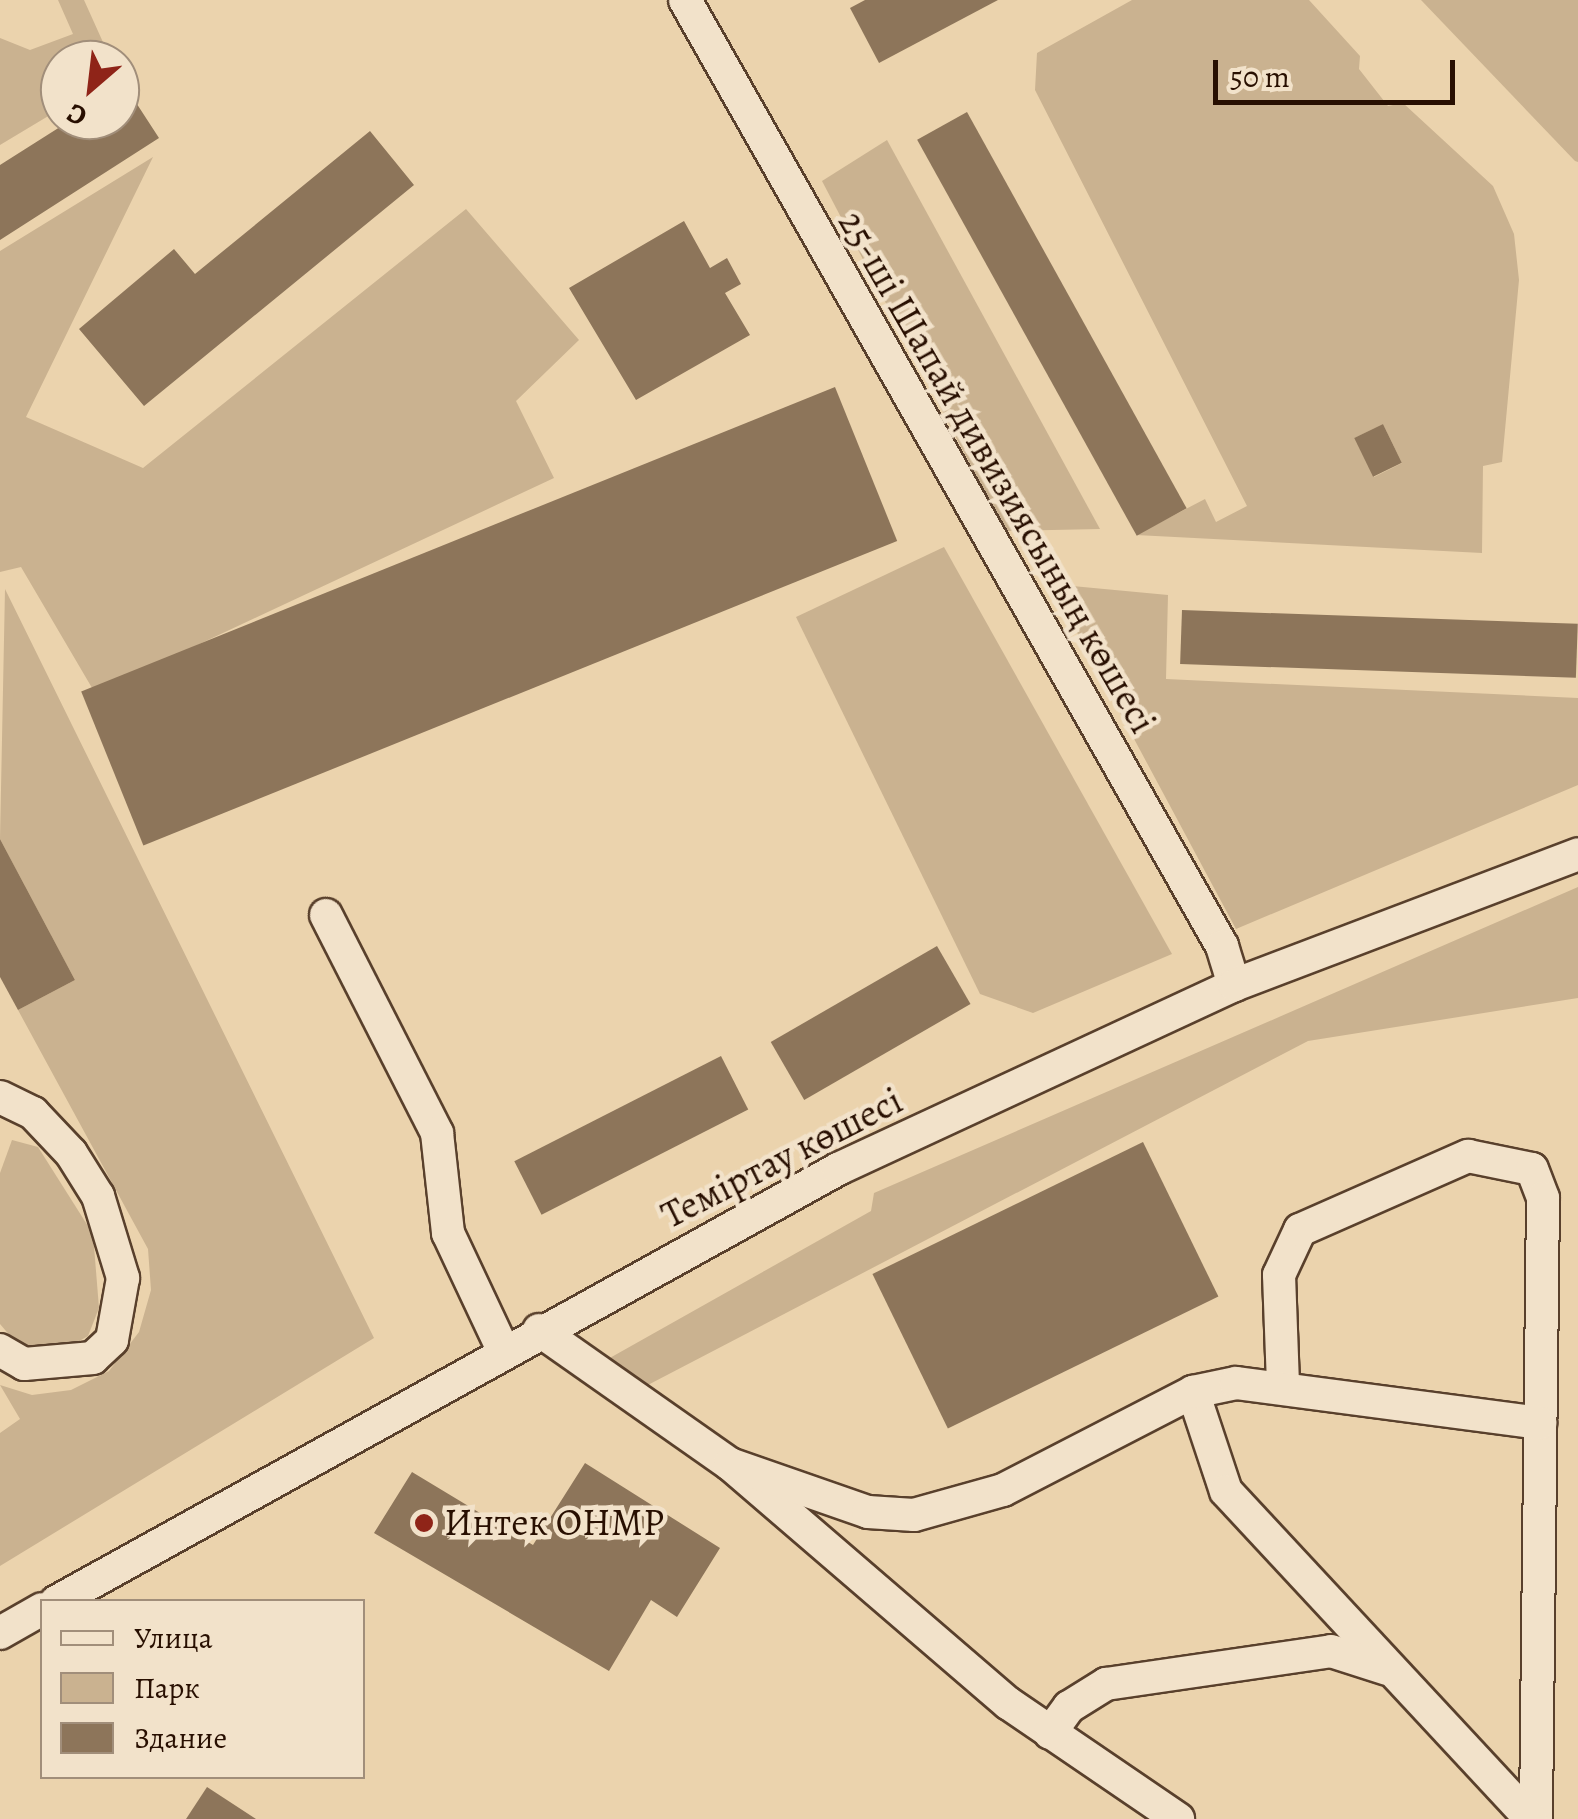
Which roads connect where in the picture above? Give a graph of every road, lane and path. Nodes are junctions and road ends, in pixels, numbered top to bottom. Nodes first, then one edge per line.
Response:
1 (685, 0) edge
2 (1578, 854) edge
3 (326, 915) dead end
4 (1234, 985) junction
5 (0, 1097) edge
6 (539, 1330) junction
7 (0, 1350) edge
8 (503, 1350) junction
9 (1283, 1384) junction
10 (1194, 1392) junction
11 (1540, 1423) junction
12 (730, 1464) junction
13 (61, 1599) edge
14 (40, 1610) edge
15 (0, 1633) edge
16 (1408, 1681) junction
17 (1050, 1734) junction
18 (1178, 1819) edge
19 (1534, 1819) edge

1 - 4 street, 25-ші Шапай дивизиясының көшесі
2 - 4 street, Теміртау көшесі
3 - 8 street
4 - 6 street, Теміртау көшесі
5 - 7 street
6 - 8 street, Теміртау көшесі
6 - 12 street
8 - 13 street, Теміртау көшесі
9 - 10 street
9 - 11 street
9 - 11 street
10 - 12 street
10 - 16 street
11 - 19 street
12 - 17 street
14 - 15 street
16 - 17 street
16 - 19 street
17 - 18 street

